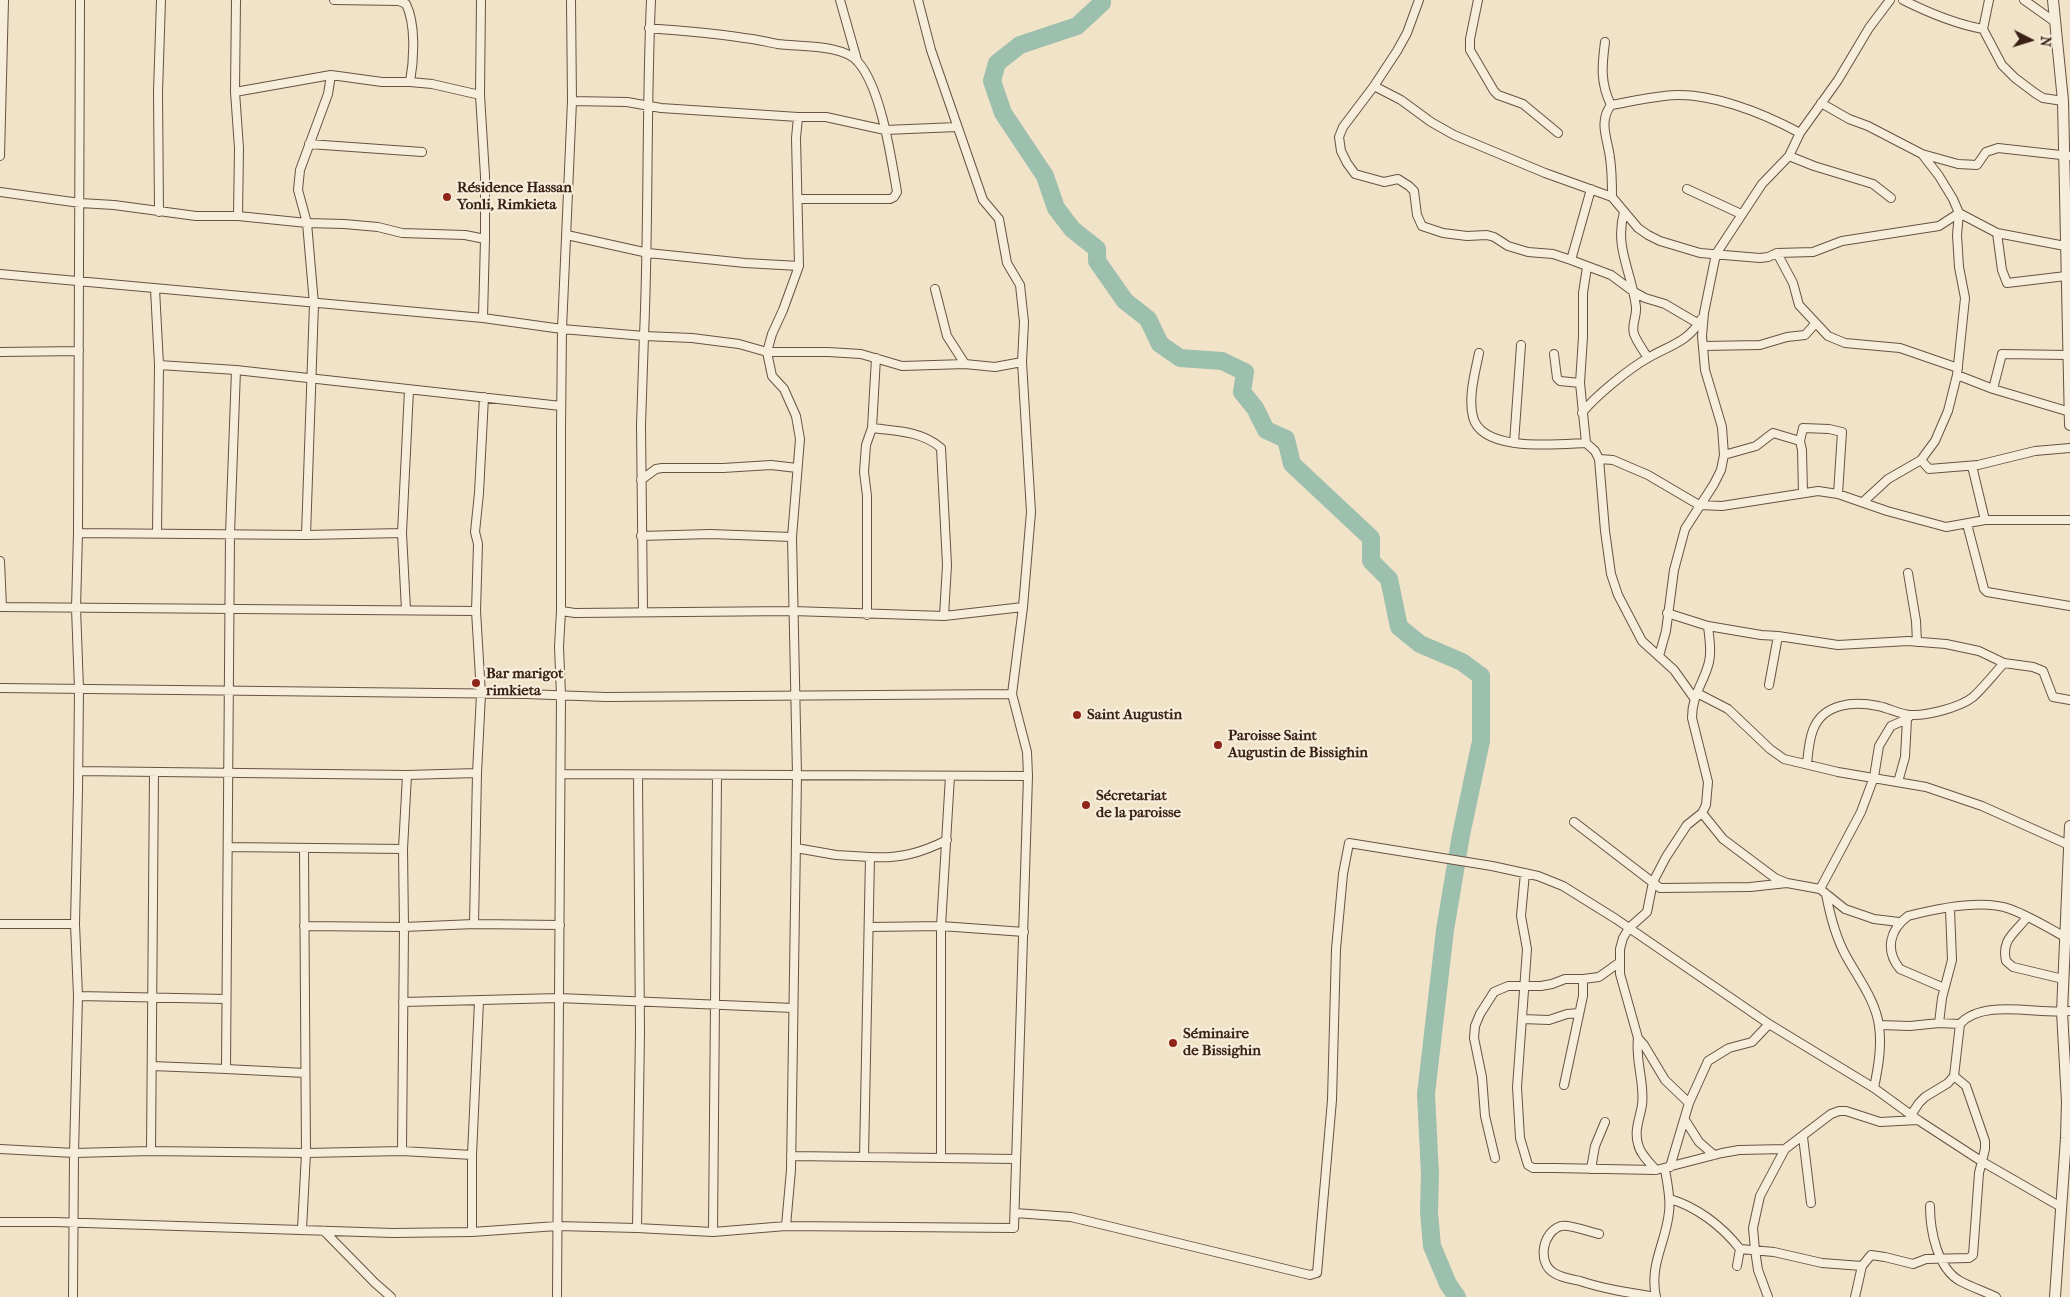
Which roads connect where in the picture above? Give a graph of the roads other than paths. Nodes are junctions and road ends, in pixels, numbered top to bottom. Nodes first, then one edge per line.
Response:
1 (4, 0) edge
2 (80, 0) edge
3 (161, 0) edge
4 (236, 0) edge
5 (334, 0) edge
6 (481, 0) edge
7 (571, 0) edge
8 (651, 0) edge
9 (840, 0) edge
10 (918, 0) edge
11 (1419, 0) edge
12 (1478, 0) edge
13 (1890, 0) edge
14 (1903, 0) edge
15 (1989, 0) edge
16 (2024, 0) edge
17 (2053, 0) edge
18 (2055, 22) junction
19 (650, 28) junction
20 (1983, 28) junction
21 (1605, 42) dead end
22 (857, 60) junction
23 (331, 75) junction
24 (410, 82) junction
25 (1374, 86) junction
26 (235, 92) junction
27 (480, 95) junction
28 (572, 101) junction
29 (2063, 101) junction
30 (1821, 103) junction
31 (1611, 105) junction
32 (647, 106) junction
33 (798, 117) junction
34 (957, 128) junction
35 (885, 130) junction
36 (1800, 133) junction
37 (1558, 134) dead end
38 (309, 144) junction
39 (422, 152) dead end
40 (1922, 154) junction
41 (2066, 155) edge
42 (0, 156) edge
43 (1789, 156) junction
44 (1591, 189) junction
45 (1687, 189) dead end
46 (0, 192) edge
47 (1612, 197) junction
48 (1891, 198) dead end
49 (798, 199) junction
50 (80, 203) junction
51 (159, 212) junction
52 (1624, 212) junction
53 (1960, 213) junction
54 (1741, 214) junction
55 (238, 216) junction
56 (307, 223) junction
57 (1997, 233) junction
58 (567, 235) junction
59 (486, 239) junction
60 (2065, 246) junction
61 (648, 253) junction
62 (1777, 253) junction
63 (1716, 254) junction
64 (1571, 260) junction
65 (799, 266) junction
66 (1587, 267) junction
67 (0, 274) edge
68 (2066, 276) junction
69 (79, 282) junction
70 (155, 289) junction
71 (935, 289) dead end
72 (1634, 292) junction
73 (314, 304) junction
74 (1704, 313) junction
75 (483, 318) junction
76 (1699, 324) junction
77 (1815, 324) junction
78 (562, 329) junction
79 (644, 336) junction
80 (1521, 345) dead end
81 (1704, 346) junction
82 (79, 351) junction
83 (0, 352) edge
84 (767, 352) junction
85 (1479, 353) dead end
86 (1554, 354) dead end
87 (2069, 354) edge
88 (876, 358) junction
89 (1648, 358) junction
90 (1022, 362) junction
91 (964, 364) junction
92 (159, 365) junction
93 (236, 370) junction
94 (1957, 371) junction
95 (310, 380) junction
96 (1580, 383) junction
97 (1993, 389) junction
98 (409, 390) junction
99 (2070, 393) edge
100 (484, 396) junction
101 (561, 406) junction
102 (2070, 412) edge
103 (1582, 413) junction
104 (2070, 425) edge
105 (872, 428) junction
106 (1800, 441) junction
107 (1514, 443) junction
108 (1586, 443) junction
109 (2070, 448) edge
110 (1724, 455) junction
111 (1599, 459) junction
112 (1921, 460) junction
113 (1972, 466) junction
114 (797, 468) junction
115 (641, 480) junction
116 (1802, 493) junction
117 (1838, 494) junction
118 (1863, 502) junction
119 (1699, 505) junction
120 (1985, 520) junction
121 (2070, 520) edge
122 (1967, 524) junction
123 (78, 533) junction
124 (157, 533) junction
125 (402, 533) junction
126 (230, 534) junction
127 (306, 535) junction
128 (641, 536) junction
129 (792, 538) junction
130 (0, 561) edge
131 (1908, 573) dead end
132 (2070, 606) edge
133 (1, 607) edge
134 (1024, 607) junction
135 (76, 608) junction
136 (230, 608) junction
137 (406, 610) junction
138 (561, 610) junction
139 (476, 611) junction
140 (792, 611) junction
141 (642, 612) junction
142 (1667, 614) junction
143 (867, 615) junction
144 (944, 616) junction
145 (1708, 626) junction
146 (1778, 636) junction
147 (1917, 642) junction
148 (1659, 656) junction
149 (2004, 663) junction
150 (1769, 685) dead end
151 (0, 688) edge
152 (79, 689) junction
153 (230, 691) junction
154 (481, 694) junction
155 (1012, 694) junction
156 (561, 695) junction
157 (795, 696) junction
158 (1695, 696) junction
159 (2070, 700) edge
160 (1909, 717) junction
161 (1807, 764) junction
162 (78, 771) junction
163 (154, 772) junction
164 (229, 772) junction
165 (477, 772) junction
166 (561, 774) junction
167 (407, 775) junction
168 (638, 775) junction
169 (718, 775) junction
170 (797, 775) junction
171 (950, 776) junction
172 (1028, 776) junction
173 (1874, 777) junction
174 (1898, 782) junction
175 (1702, 813) junction
176 (1574, 822) dead end
177 (2070, 826) edge
178 (947, 840) junction
179 (228, 847) junction
180 (796, 848) junction
181 (304, 849) junction
182 (403, 849) junction
183 (2069, 852) edge
184 (870, 857) junction
185 (1525, 873) junction
186 (1653, 882) junction
187 (1787, 883) junction
188 (1823, 891) junction
189 (1950, 909) junction
190 (2027, 916) junction
191 (2067, 920) edge
192 (1898, 922) junction
193 (0, 924) edge
194 (75, 924) junction
195 (474, 924) junction
196 (560, 925) junction
197 (304, 926) junction
198 (941, 926) junction
199 (404, 927) junction
200 (869, 927) junction
201 (1629, 928) junction
202 (1024, 932) junction
203 (2064, 937) junction
204 (1620, 962) junction
205 (1583, 979) junction
206 (2063, 979) junction
207 (1525, 986) junction
208 (1944, 988) junction
209 (78, 996) junction
210 (152, 997) junction
211 (559, 998) junction
212 (226, 999) junction
213 (479, 1001) junction
214 (403, 1002) junction
215 (640, 1002) junction
216 (715, 1005) junction
217 (793, 1008) junction
218 (2066, 1011) edge
219 (1579, 1013) junction
220 (1522, 1019) junction
221 (1939, 1022) junction
222 (1770, 1024) junction
223 (1960, 1024) junction
224 (1879, 1025) junction
225 (1638, 1038) junction
226 (152, 1066) junction
227 (2068, 1066) edge
228 (226, 1069) junction
229 (305, 1073) junction
230 (1954, 1076) junction
231 (1564, 1084) dead end
232 (1874, 1088) junction
233 (1689, 1103) junction
234 (1914, 1118) junction
235 (1685, 1120) junction
236 (1605, 1122) dead end
237 (1803, 1137) junction
238 (0, 1149) edge
239 (1785, 1149) junction
240 (151, 1151) junction
241 (402, 1151) junction
242 (74, 1152) junction
243 (306, 1153) junction
244 (472, 1155) junction
245 (1714, 1155) junction
246 (791, 1156) junction
247 (864, 1157) junction
248 (941, 1158) junction
249 (1495, 1158) dead end
250 (1016, 1159) junction
251 (1981, 1161) junction
252 (1667, 1168) junction
253 (1591, 1169) junction
254 (1656, 1170) junction
255 (1670, 1199) junction
256 (1811, 1202) dead end
257 (1930, 1206) dead end
258 (2061, 1207) junction
259 (1015, 1213) junction
260 (0, 1222) edge
261 (74, 1223) junction
262 (557, 1226) junction
263 (786, 1226) junction
264 (638, 1228) junction
265 (302, 1229) junction
266 (324, 1232) junction
267 (472, 1232) junction
268 (712, 1232) junction
269 (1599, 1234) dead end
270 (1740, 1249) junction
271 (1754, 1250) junction
272 (1941, 1258) junction
273 (1737, 1266) dead end
274 (1862, 1266) junction
275 (1978, 1288) junction
276 (73, 1297) edge
277 (391, 1297) edge
278 (557, 1297) edge
279 (1656, 1297) edge
280 (1768, 1297) edge
281 (1855, 1297) edge
282 (1976, 1297) edge
283 (1996, 1297) edge
284 (2055, 1297) edge

1 - 42 street
2 - 50 street
3 - 51 street
4 - 26 street
5 - 24 street
6 - 27 street
7 - 28 street
8 - 19 street
9 - 22 street
10 - 34 street
11 - 25 street
12 - 37 street
13 - 30 street
14 - 20 street
15 - 20 street
16 - 18 street
17 - 18 street
18 - 29 street
19 - 22 street
19 - 32 street
20 - 29 street
21 - 31 street
22 - 35 street
23 - 24 street
23 - 26 street
23 - 38 street
24 - 27 street
25 - 44 street
25 - 64 street
26 - 55 street
27 - 59 street
28 - 32 street
28 - 58 street
29 - 41 street
30 - 36 street
30 - 40 street
31 - 36 street
31 - 47 street
32 - 33 street
32 - 61 street
33 - 35 street
33 - 49 street
34 - 35 street
34 - 90 street
35 - 49 street
36 - 43 street
38 - 39 street
38 - 56 street
40 - 41 street
40 - 53 street
41 - 60 street
43 - 48 street
43 - 54 street
44 - 47 street
44 - 64 street
45 - 54 street
46 - 50 street
47 - 52 street
49 - 65 street
50 - 51 street
50 - 69 street
51 - 55 street
52 - 63 street
52 - 72 street
53 - 57 street
53 - 62 street
53 - 94 street
54 - 63 street
55 - 56 street
56 - 59 street
56 - 73 street
57 - 60 street
57 - 68 street
58 - 61 street
58 - 78 street
59 - 75 street
60 - 68 street
61 - 65 street
61 - 79 street
62 - 63 street
62 - 77 street
63 - 74 street
64 - 66 street
65 - 84 street
66 - 72 street
66 - 96 street
67 - 69 street
68 - 87 street
69 - 70 street
69 - 82 street
70 - 73 street
70 - 92 street
71 - 91 street
72 - 76 street
72 - 89 street
73 - 75 street
73 - 95 street
74 - 76 street
74 - 81 street
75 - 78 street
76 - 89 street
77 - 81 street
77 - 94 street
78 - 79 street
78 - 101 street
79 - 84 street
79 - 115 street
80 - 107 street
81 - 110 street
82 - 83 street
82 - 123 street
84 - 88 street
84 - 114 street
85 - 107 street
86 - 96 street
87 - 97 street
87 - 99 street
88 - 91 street
88 - 105 street
89 - 103 street
90 - 91 street
90 - 134 street
92 - 93 street
92 - 124 street
93 - 95 street
93 - 126 street
94 - 97 street
94 - 112 street
95 - 98 street
95 - 127 street
96 - 103 street
97 - 102 street
98 - 100 street
98 - 125 street
99 - 102 street
100 - 101 street
100 - 139 street
101 - 138 street
102 - 104 street
103 - 108 street
105 - 143 street
105 - 144 street
106 - 110 street
106 - 116 street
106 - 117 street
107 - 108 street
108 - 111 street
109 - 113 street
110 - 119 street
111 - 119 street
111 - 148 street
112 - 113 street
112 - 118 street
113 - 120 street
114 - 115 street
114 - 129 street
115 - 128 street
116 - 117 street
116 - 119 street
117 - 118 street
118 - 122 street
119 - 142 street
120 - 121 street
120 - 122 street
122 - 132 street
123 - 124 street
123 - 135 street
124 - 126 street
125 - 127 street
125 - 137 street
126 - 127 street
126 - 136 street
128 - 129 street
128 - 141 street
129 - 140 street
130 - 133 street
131 - 147 street
133 - 135 street
134 - 144 street
134 - 155 street
135 - 136 street
135 - 152 street
136 - 137 street
136 - 153 street
137 - 139 street
138 - 141 street
138 - 156 street
139 - 154 street
140 - 141 street
140 - 143 street
140 - 157 street
142 - 145 street
142 - 148 street
143 - 144 street
145 - 146 street
145 - 158 street
146 - 147 street
146 - 150 street
147 - 149 street
148 - 158 street
149 - 159 street
149 - 160 street
151 - 152 street
152 - 153 street
152 - 162 street
153 - 154 street
153 - 164 street
154 - 156 street
154 - 165 street
155 - 157 street
155 - 172 street
156 - 157 street
156 - 166 street
157 - 170 street
158 - 161 street
158 - 175 street
160 - 161 street
160 - 173 street
160 - 174 street
161 - 173 street
162 - 163 street
162 - 194 street
163 - 164 street
163 - 210 street
164 - 167 street
164 - 179 street
165 - 167 street
165 - 195 street
166 - 168 street
166 - 196 street
167 - 182 street
168 - 169 street
168 - 215 street
169 - 170 street
169 - 216 street
170 - 171 street
170 - 180 street
171 - 172 street
171 - 178 street
172 - 202 street
173 - 174 street
173 - 188 street
174 - 183 street
175 - 186 street
175 - 187 street
176 - 186 street
177 - 183 street
178 - 184 street
178 - 198 street
179 - 181 street
179 - 212 street
180 - 184 street
180 - 217 street
181 - 182 street
181 - 197 street
182 - 199 street
183 - 191 street
184 - 200 street
185 - 201 street
185 - 207 street
185 - 259 street
186 - 187 street
186 - 201 street
187 - 188 street
188 - 192 street
188 - 224 street
189 - 190 street
189 - 192 street
189 - 208 street
190 - 203 street
190 - 206 street
191 - 203 street
192 - 208 street
193 - 194 street
194 - 209 street
195 - 196 street
195 - 199 street
196 - 211 street
197 - 199 street
197 - 229 street
198 - 200 street
198 - 202 street
198 - 248 street
199 - 214 street
200 - 247 street
201 - 204 street
201 - 222 street
202 - 250 street
203 - 206 street
204 - 205 street
204 - 225 street
205 - 207 street
205 - 219 street
206 - 218 street
207 - 220 street
207 - 249 street
208 - 221 street
209 - 210 street
209 - 242 street
210 - 212 street
210 - 226 street
211 - 213 street
211 - 215 street
211 - 262 street
212 - 228 street
213 - 214 street
213 - 244 street
214 - 241 street
215 - 216 street
215 - 264 street
216 - 217 street
216 - 268 street
217 - 246 street
218 - 223 street
218 - 227 street
219 - 220 street
219 - 231 street
220 - 253 street
221 - 223 street
221 - 224 street
222 - 232 street
222 - 233 street
223 - 230 street
224 - 232 street
225 - 233 street
225 - 254 street
226 - 228 street
226 - 240 street
227 - 258 street
228 - 229 street
229 - 243 street
230 - 234 street
230 - 251 street
232 - 234 street
233 - 235 street
234 - 237 street
234 - 251 street
235 - 245 street
235 - 252 street
236 - 253 street
237 - 239 street
237 - 256 street
238 - 242 street
239 - 245 street
239 - 271 street
240 - 242 street
240 - 243 street
241 - 243 street
241 - 244 street
242 - 261 street
243 - 265 street
244 - 267 street
245 - 252 street
246 - 247 street
246 - 263 street
247 - 248 street
248 - 250 street
250 - 259 street
251 - 258 street
251 - 272 street
252 - 254 street
252 - 255 street
253 - 254 street
255 - 270 street
255 - 279 street
257 - 272 street
258 - 284 street
259 - 263 street
260 - 261 street
261 - 265 street
261 - 276 street
262 - 264 street
262 - 267 street
262 - 278 street
263 - 268 street
264 - 268 street
265 - 266 street
266 - 267 street
266 - 277 street
269 - 279 street
270 - 271 street
270 - 273 street
271 - 274 street
271 - 280 street
272 - 274 street
272 - 275 street
274 - 281 street
275 - 282 street
275 - 283 street

